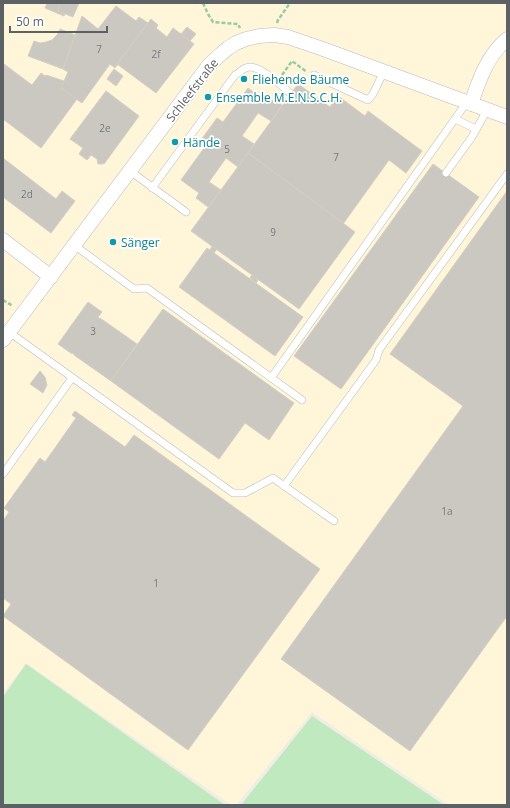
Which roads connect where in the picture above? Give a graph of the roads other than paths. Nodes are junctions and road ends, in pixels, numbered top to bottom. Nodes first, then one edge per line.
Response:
1 (507, 39) edge
2 (384, 72) junction
3 (314, 75) dead end
4 (291, 94) dead end
5 (469, 103) junction
6 (487, 110) junction
7 (507, 118) edge
8 (455, 120) junction
9 (476, 129) junction
10 (130, 171) junction
11 (446, 173) dead end
12 (507, 174) edge
13 (152, 188) junction
14 (186, 212) dead end
15 (3, 240) edge
16 (74, 246) junction
17 (51, 277) junction
18 (6, 336) edge
19 (72, 378) junction
20 (271, 378) junction
21 (302, 400) dead end
22 (3, 474) edge
23 (284, 486) junction
24 (334, 521) dead end

1 - 5 street
2 - 3 lane
2 - 5 street, Schleefstraße
2 - 10 street, Schleefstraße
4 - 13 lane
5 - 6 street, Schleefstraße
5 - 8 lane
6 - 7 street, Schleefstraße
6 - 9 lane
8 - 9 lane
8 - 20 lane
9 - 11 lane
10 - 13 lane
10 - 16 street, Schleefstraße
12 - 23 lane
13 - 14 lane
15 - 17 street
16 - 17 street, Schleefstraße
16 - 20 lane
17 - 18 street, Schleefstraße
18 - 19 lane
19 - 22 lane
19 - 23 lane
20 - 21 lane
23 - 24 lane

